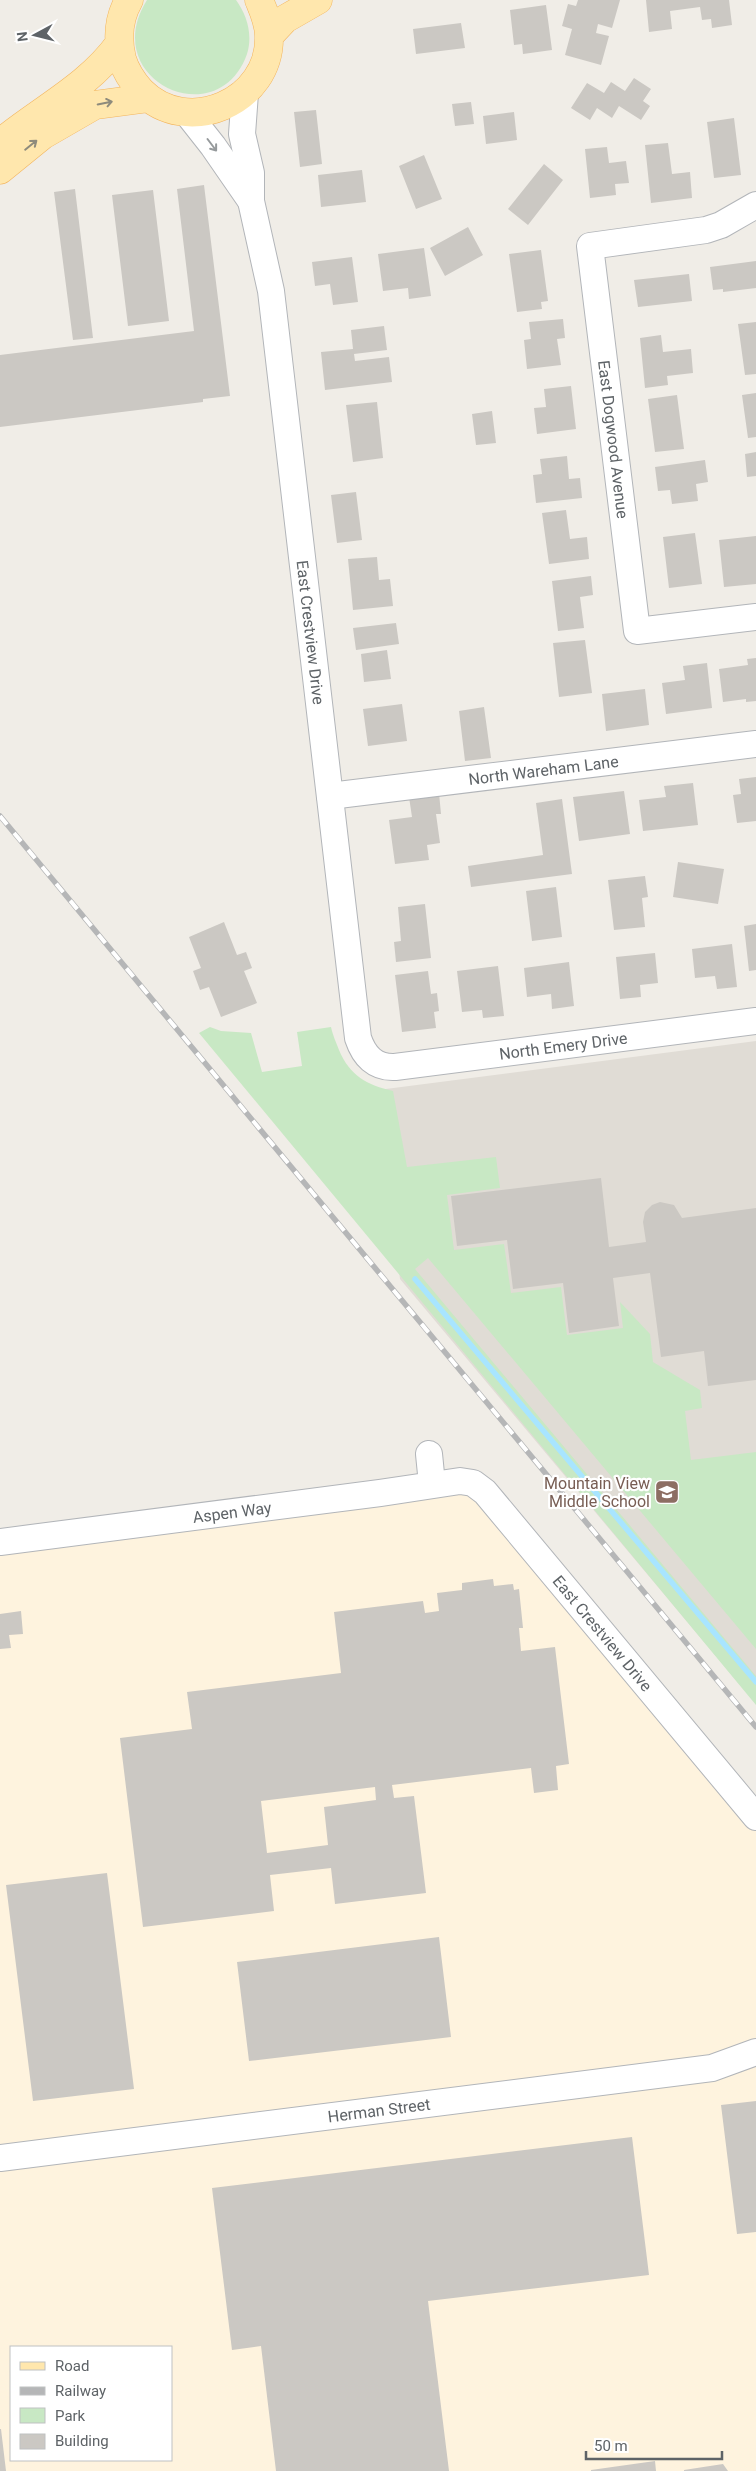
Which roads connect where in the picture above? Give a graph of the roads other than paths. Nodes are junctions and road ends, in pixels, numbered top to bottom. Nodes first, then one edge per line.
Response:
1 (129, 0) edge
2 (259, 0) edge
3 (318, 0) edge
4 (269, 36) junction
5 (119, 44) junction
6 (245, 93) junction
7 (148, 98) junction
8 (187, 113) junction
9 (0, 143) edge
10 (0, 170) edge
11 (251, 201) junction
12 (756, 205) edge
13 (756, 616) edge
14 (756, 744) edge
15 (330, 796) junction
16 (756, 1021) edge
17 (372, 1061) joint
18 (429, 1454) dead end
19 (432, 1484) junction
20 (0, 1542) edge
21 (756, 1817) edge
22 (756, 2052) edge
23 (0, 2158) edge

1 - 5 main road
2 - 4 main road
3 - 4 main road
4 - 6 main road
5 - 7 main road
5 - 9 main road
6 - 8 main road
6 - 11 street, East Crestview Drive
7 - 8 main road
10 -> 7 main road
8 -> 11 street, East Crestview Drive
11 - 15 street, East Crestview Drive
12 - 13 street, East Dogwood Avenue
14 - 15 street, North Wareham Lane
15 - 17 street, East Crestview Drive
16 - 17 street, North Emery Drive
18 - 19 street
19 - 20 street, Aspen Way
19 - 21 street, East Crestview Drive
22 - 23 street, Herman Street

